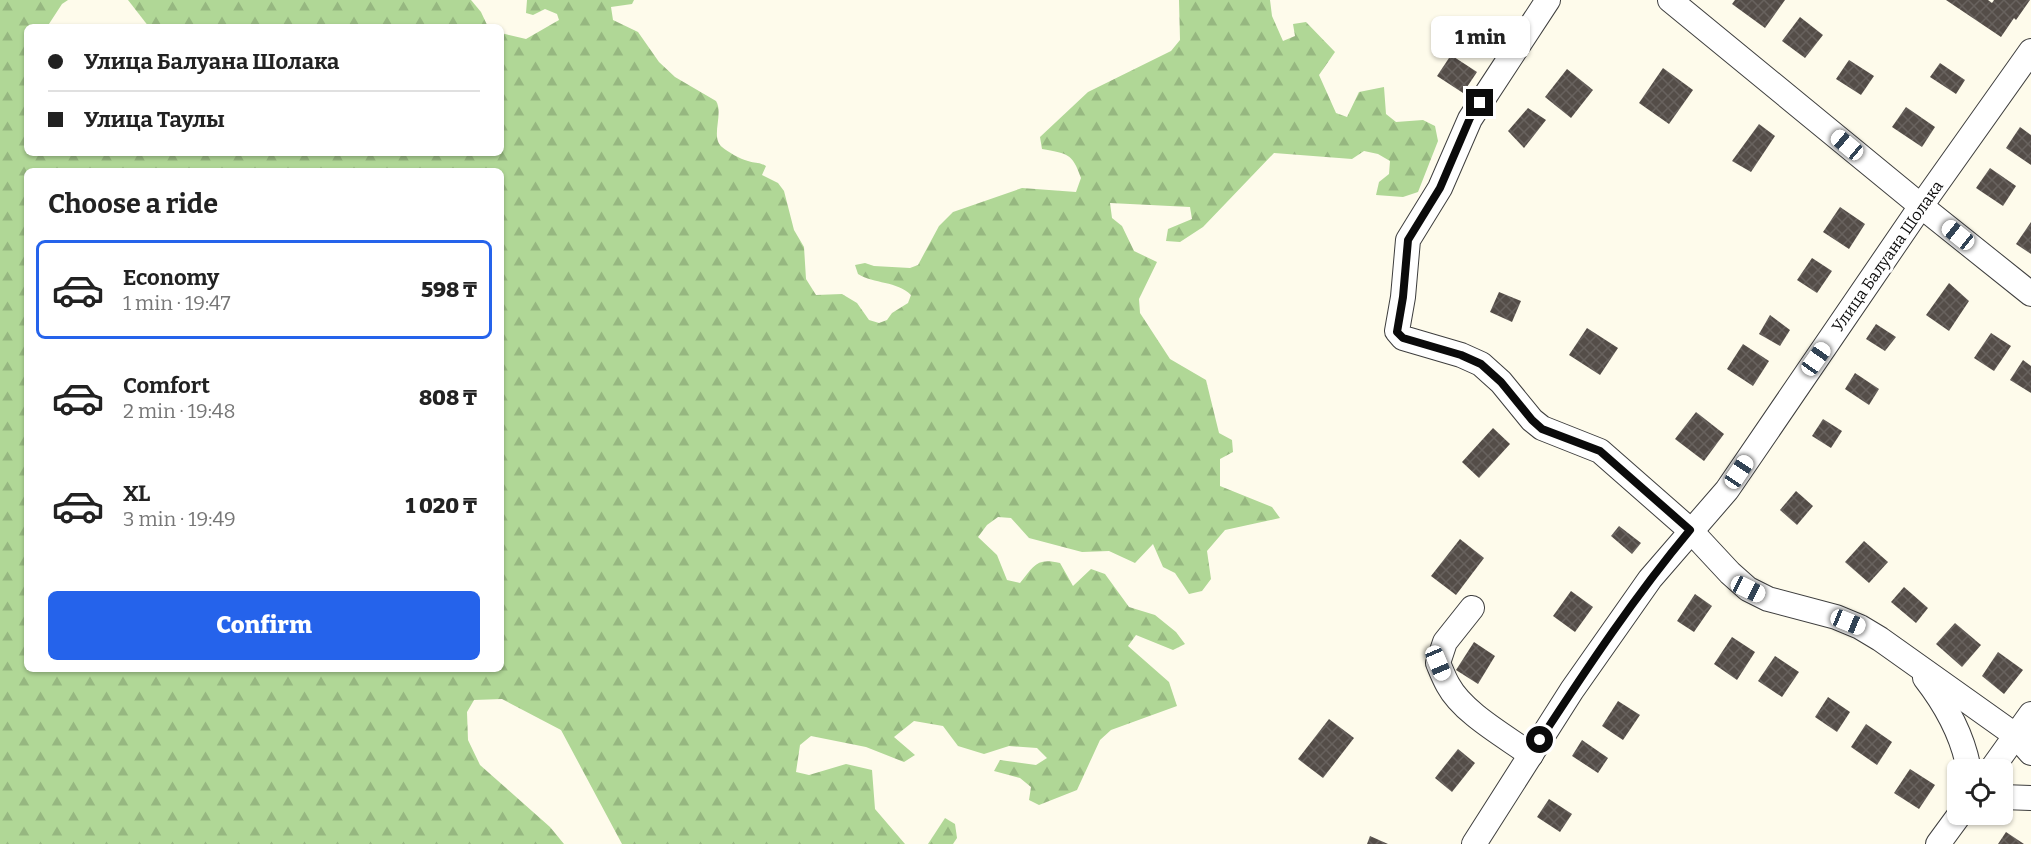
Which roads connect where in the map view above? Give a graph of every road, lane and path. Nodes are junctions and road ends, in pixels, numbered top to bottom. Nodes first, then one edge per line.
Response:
1 (1548, 0) edge
2 (1670, 0) edge
3 (2031, 51) edge
4 (1921, 206) junction
5 (2031, 294) edge
6 (1690, 530) junction
7 (1472, 608) dead end
8 (1911, 661) junction
9 (2031, 714) edge
10 (2015, 735) junction
11 (2031, 753) edge
12 (1531, 754) junction
13 (1967, 759) edge
14 (1999, 759) edge
15 (2013, 797) edge
16 (2031, 798) edge
17 (1952, 825) edge
18 (1474, 844) edge
19 (1938, 844) edge

1 - 6 street
2 - 4 street
3 - 4 street, Улица Балуана Шолака
4 - 5 street
4 - 6 street, Улица Балуана Шолака
6 - 8 street
6 - 12 street, Улица Балуана Шолака
7 - 12 street
8 - 10 street
8 - 13 street
9 - 10 street
10 - 11 street
10 - 14 street
12 - 18 street, Улица Балуана Шолака
15 - 16 street
17 - 19 street

